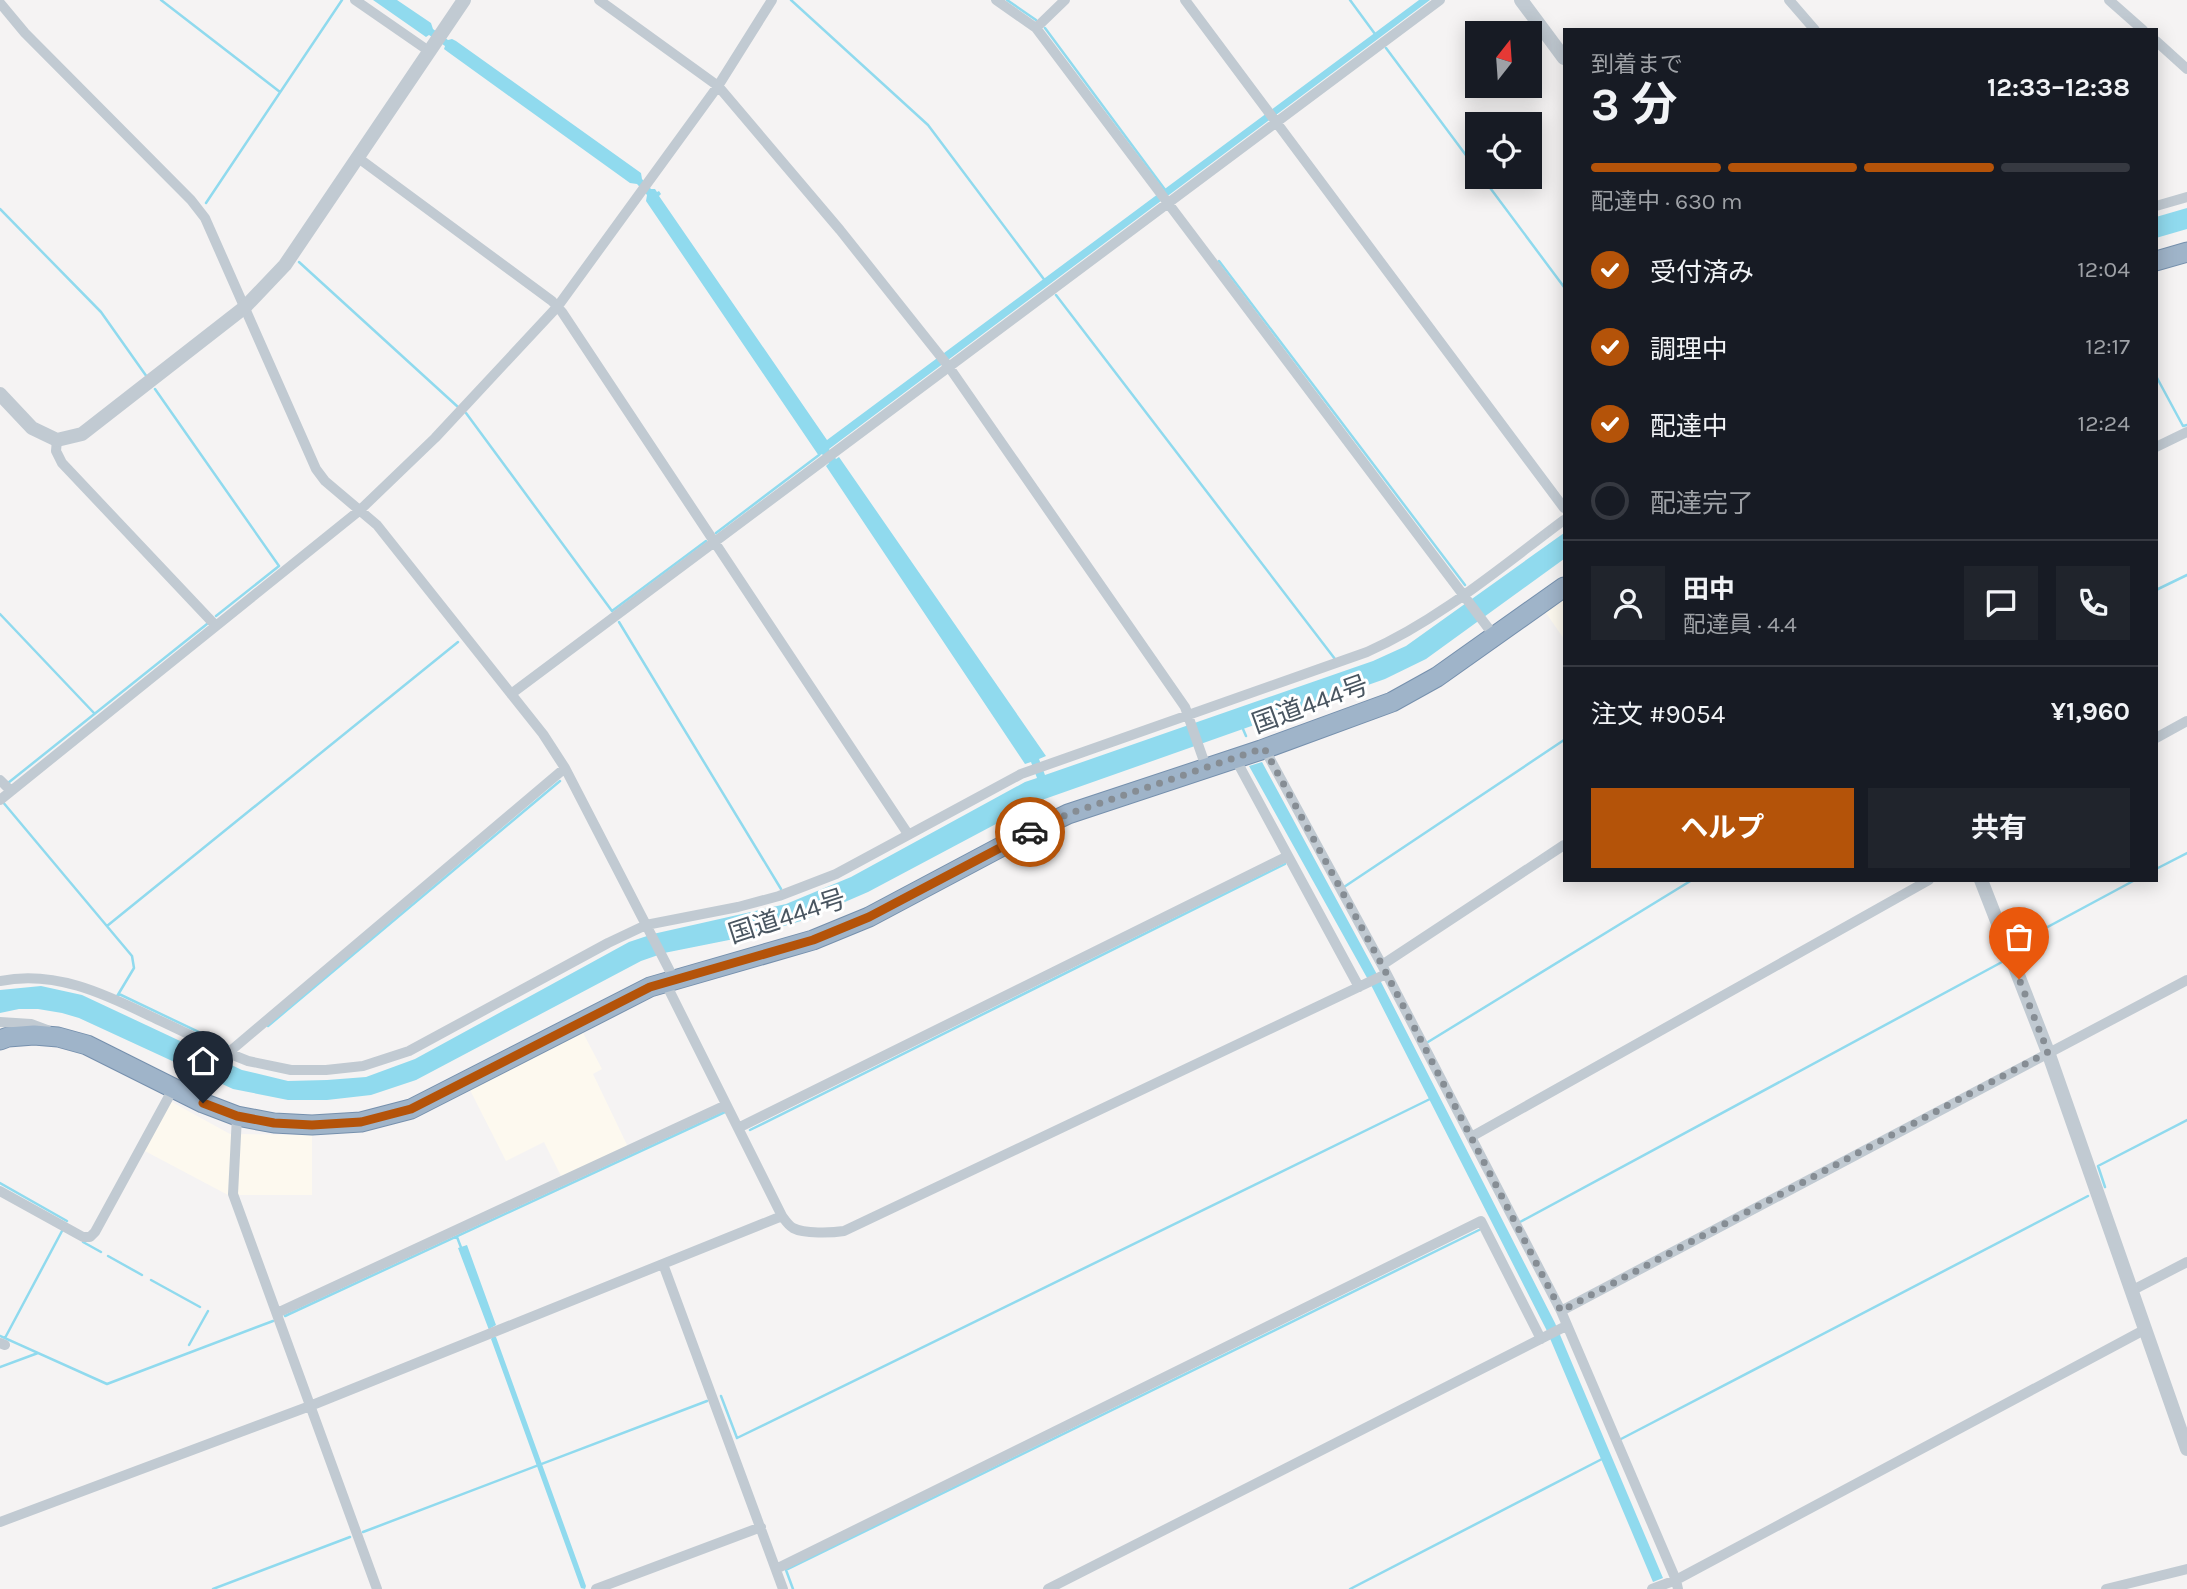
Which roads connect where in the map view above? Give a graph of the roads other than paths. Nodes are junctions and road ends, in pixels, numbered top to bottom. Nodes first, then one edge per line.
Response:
1 (355, 0) edge
2 (464, 0) edge
3 (599, 0) edge
4 (772, 0) edge
5 (996, 0) edge
6 (1065, 0) edge
7 (1185, 0) edge
8 (1440, 0) edge
9 (1521, 0) edge
10 (1789, 0) edge
11 (2109, 0) edge
12 (0, 3) edge
13 (1036, 28) junction
14 (1813, 28) edge
15 (2141, 28) edge
16 (2158, 43) edge
17 (428, 46) junction
18 (1563, 57) edge
19 (2187, 69) edge
20 (718, 86) junction
21 (1273, 117) junction
22 (358, 157) junction
23 (2187, 197) edge
24 (1164, 198) junction
25 (2158, 205) edge
26 (2187, 252) edge
27 (2158, 260) edge
28 (558, 306) junction
29 (245, 307) junction
30 (945, 361) junction
31 (0, 394) edge
32 (2187, 432) edge
33 (57, 440) junction
34 (2158, 446) edge
35 (1563, 507) edge
36 (360, 510) junction
37 (1563, 521) edge
38 (714, 541) junction
39 (1563, 588) edge
40 (1466, 596) junction
41 (216, 626) junction
42 (1490, 630) junction
43 (511, 694) junction
44 (1189, 717) junction
45 (2187, 721) edge
46 (2158, 737) edge
47 (1262, 749) junction
48 (1237, 757) junction
49 (1203, 759) junction
50 (565, 768) junction
51 (0, 780) edge
52 (4, 796) edge
53 (908, 834) junction
54 (1563, 846) edge
55 (1288, 856) junction
56 (1926, 882) edge
57 (1982, 882) edge
58 (646, 926) junction
59 (1384, 972) junction
60 (668, 975) junction
61 (2187, 980) edge
62 (0, 981) edge
63 (1363, 985) junction
64 (0, 1022) edge
65 (58, 1037) junction
66 (0, 1040) edge
67 (2048, 1052) junction
68 (228, 1053) junction
69 (173, 1089) junction
70 (726, 1105) junction
71 (237, 1116) junction
72 (738, 1128) junction
73 (1471, 1137) junction
74 (0, 1191) edge
75 (782, 1216) junction
76 (2187, 1262) edge
77 (663, 1264) junction
78 (2131, 1291) junction
79 (1561, 1311) junction
80 (277, 1313) junction
81 (1564, 1327) junction
82 (2144, 1330) junction
83 (1543, 1338) junction
84 (310, 1406) junction
85 (2187, 1449) edge
86 (0, 1522) edge
87 (761, 1527) junction
88 (776, 1569) junction
89 (2187, 1569) edge
90 (1677, 1584) edge
91 (377, 1589) edge
92 (596, 1589) edge
93 (783, 1589) edge
94 (1048, 1589) edge
95 (1652, 1589) edge
96 (2106, 1589) edge

1 - 17 street
2 - 17 street
3 - 20 street
4 - 20 street
5 - 13 street
6 - 13 street
7 - 21 street
8 - 21 street
9 - 18 street
10 - 14 street
11 - 15 street
12 - 29 street
13 - 24 street
16 - 19 street
17 - 22 street
20 - 28 street
20 - 30 street
21 - 24 street
21 - 35 street
22 - 28 street
22 - 29 street
23 - 25 street
24 - 30 street
24 - 40 street
26 - 27 highway
28 - 36 street
28 - 38 street
29 - 33 street
29 - 36 street
30 - 38 street
30 - 44 street
31 - 33 street
32 - 34 street
33 - 41 street
36 - 41 street
36 - 43 street
37 - 40 street
38 - 43 street
38 - 53 street
39 - 42 highway, 国道444号
40 - 42 street
40 - 44 street
41 - 52 street
42 - 47 highway, 国道444号
43 - 50 street
44 - 49 street
44 - 53 street
45 - 46 street
47 - 48 highway, 国道444号
47 - 59 street
48 - 49 highway, 国道444号
48 - 55 street
49 - 60 highway, 国道444号
50 - 58 street
50 - 68 street
51 - 52 street
53 - 58 street
54 - 59 street
55 - 63 street
55 - 72 street
56 - 73 street
57 - 67 street
58 - 60 street
58 - 68 street
59 - 63 street
59 - 73 street
60 - 70 street
60 - 71 highway, 国道444号
61 - 67 street
62 - 68 street
63 - 75 street
64 - 65 street
65 - 66 highway, 国道444号
65 - 69 highway, 国道444号
67 - 78 street
67 - 79 street
69 - 71 highway, 国道444号
69 - 74 street
70 - 72 street
70 - 80 street
71 - 80 street
72 - 75 street
73 - 79 street
75 - 77 street
76 - 78 street
77 - 84 street
77 - 87 street
78 - 82 street
79 - 81 street
80 - 84 street
81 - 83 street
81 - 90 street
82 - 85 street
82 - 90 street
83 - 88 street
83 - 94 street
84 - 86 street
84 - 91 street
87 - 88 street
87 - 92 street
88 - 93 street
89 - 96 street
90 - 95 street

